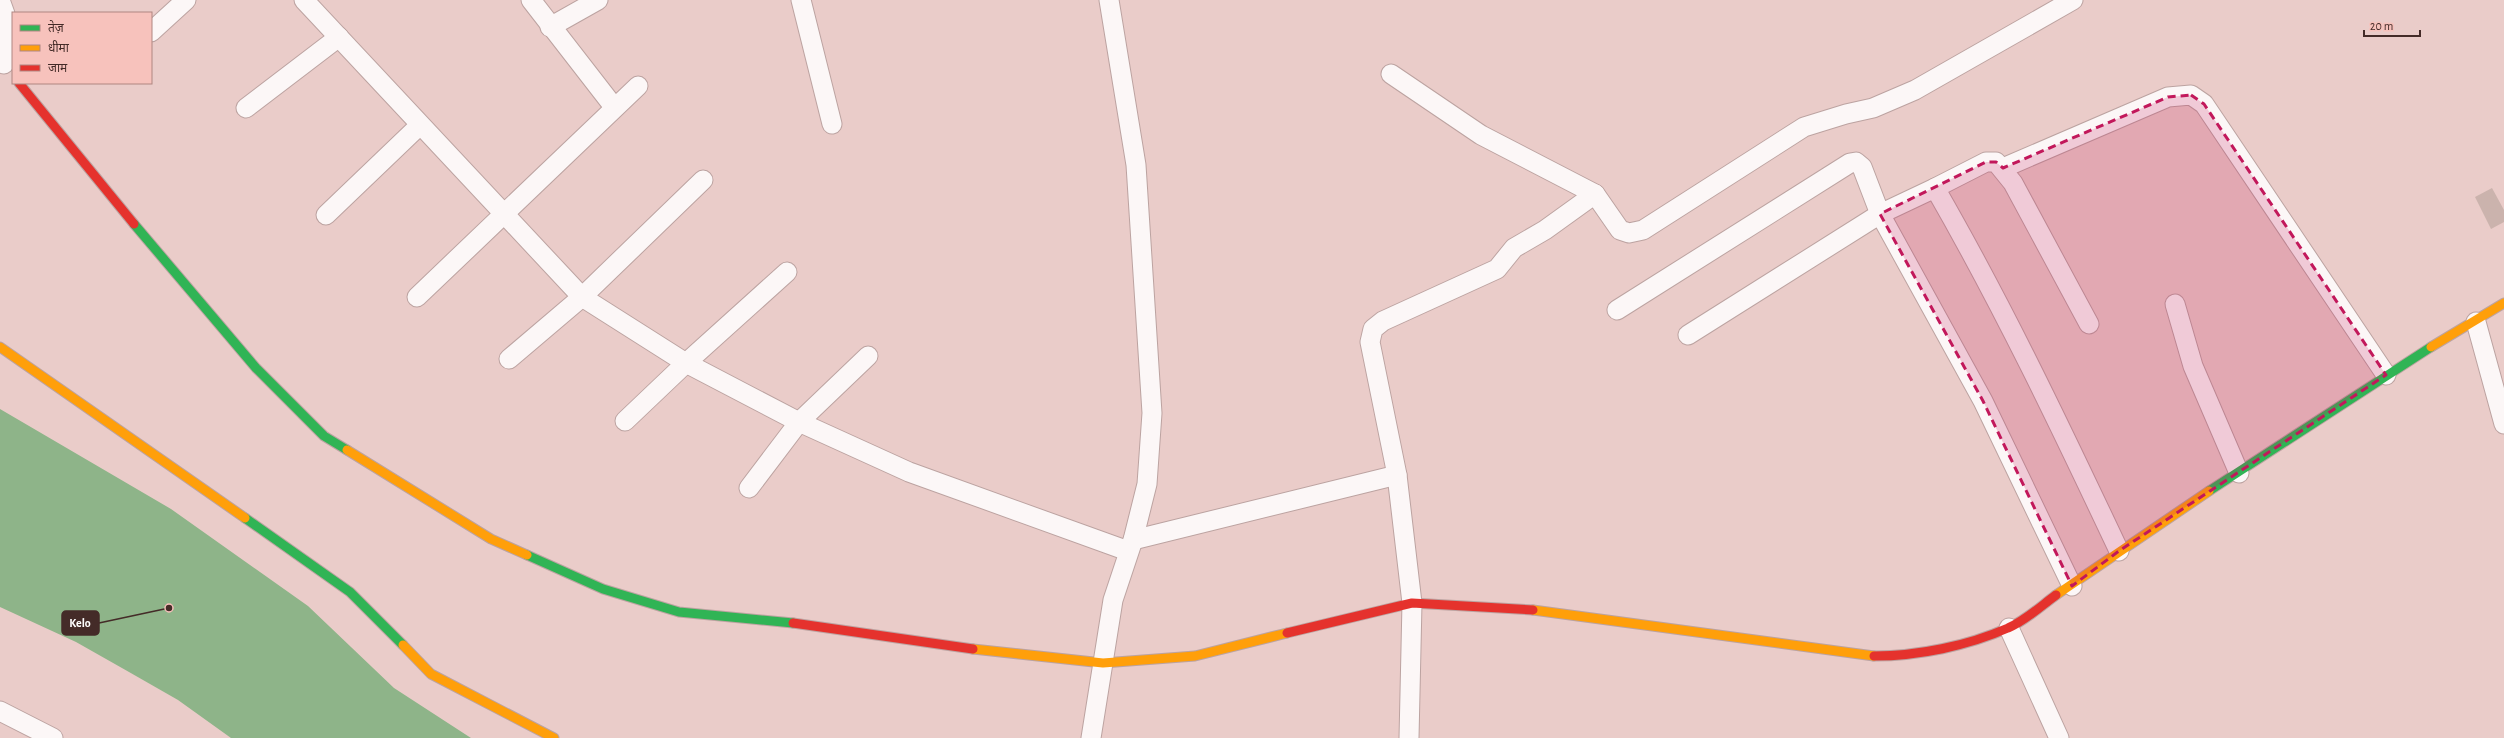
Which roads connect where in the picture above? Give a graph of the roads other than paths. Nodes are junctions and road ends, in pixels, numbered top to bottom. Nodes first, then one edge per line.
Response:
1 (0, 0) edge
2 (186, 0) edge
3 (304, 0) edge
4 (531, 0) edge
5 (598, 0) edge
6 (801, 0) edge
7 (1109, 0) edge
8 (2073, 0) edge
9 (550, 27) junction
10 (152, 31) edge
11 (338, 37) junction
12 (6, 68) edge
13 (1392, 74) dead end
14 (19, 84) edge
15 (638, 86) dead end
16 (614, 107) junction
17 (246, 108) dead end
18 (832, 124) dead end
19 (420, 125) junction
20 (2003, 168) junction
21 (703, 180) dead end
22 (1935, 188) junction
23 (1595, 194) junction
24 (503, 214) junction
25 (1880, 214) junction
26 (326, 215) dead end
27 (787, 272) dead end
28 (417, 297) dead end
29 (582, 297) junction
30 (2504, 303) edge
31 (2175, 304) dead end
32 (1617, 310) dead end
33 (2476, 322) junction
34 (2090, 324) dead end
35 (1688, 335) dead end
36 (0, 347) edge
37 (868, 356) dead end
38 (509, 359) dead end
39 (686, 363) junction
40 (2386, 375) junction
41 (625, 421) dead end
42 (799, 422) junction
43 (2504, 424) edge
44 (2239, 472) junction
45 (1397, 475) junction
46 (749, 488) dead end
47 (1130, 545) junction
48 (2119, 552) junction
49 (2072, 586) junction
50 (1412, 603) junction
51 (2009, 628) junction
52 (1103, 663) junction
53 (0, 711) edge
54 (53, 738) edge
55 (554, 738) edge
56 (1091, 738) edge
57 (1408, 738) edge
58 (2059, 738) edge

1 - 12 street
2 - 10 street
3 - 11 street
4 - 9 street
5 - 9 street
6 - 18 street
7 - 47 street
8 - 23 street
9 - 16 street
11 - 17 street
11 - 19 street
13 - 23 street
14 - 52 street
15 - 16 street
16 - 24 street
19 - 24 street
19 - 26 street
20 - 22 street
20 - 34 street
20 - 40 street
21 - 29 street
22 - 25 street
22 - 48 street
23 - 45 street
24 - 28 street
24 - 29 street
25 - 32 street
25 - 35 street
25 - 49 street
27 - 39 street
29 - 38 street
29 - 39 street
30 - 33 street
31 - 44 street
33 - 40 street
33 - 43 street
36 - 55 street
37 - 42 street
39 - 41 street
39 - 42 street
40 - 44 street
42 - 46 street
42 - 47 street
44 - 48 street
45 - 47 street
45 - 50 street
47 - 52 street
48 - 49 street
49 - 51 street
50 - 51 street
50 - 52 street
50 - 57 street
51 - 58 street
52 - 56 street
53 - 54 street

